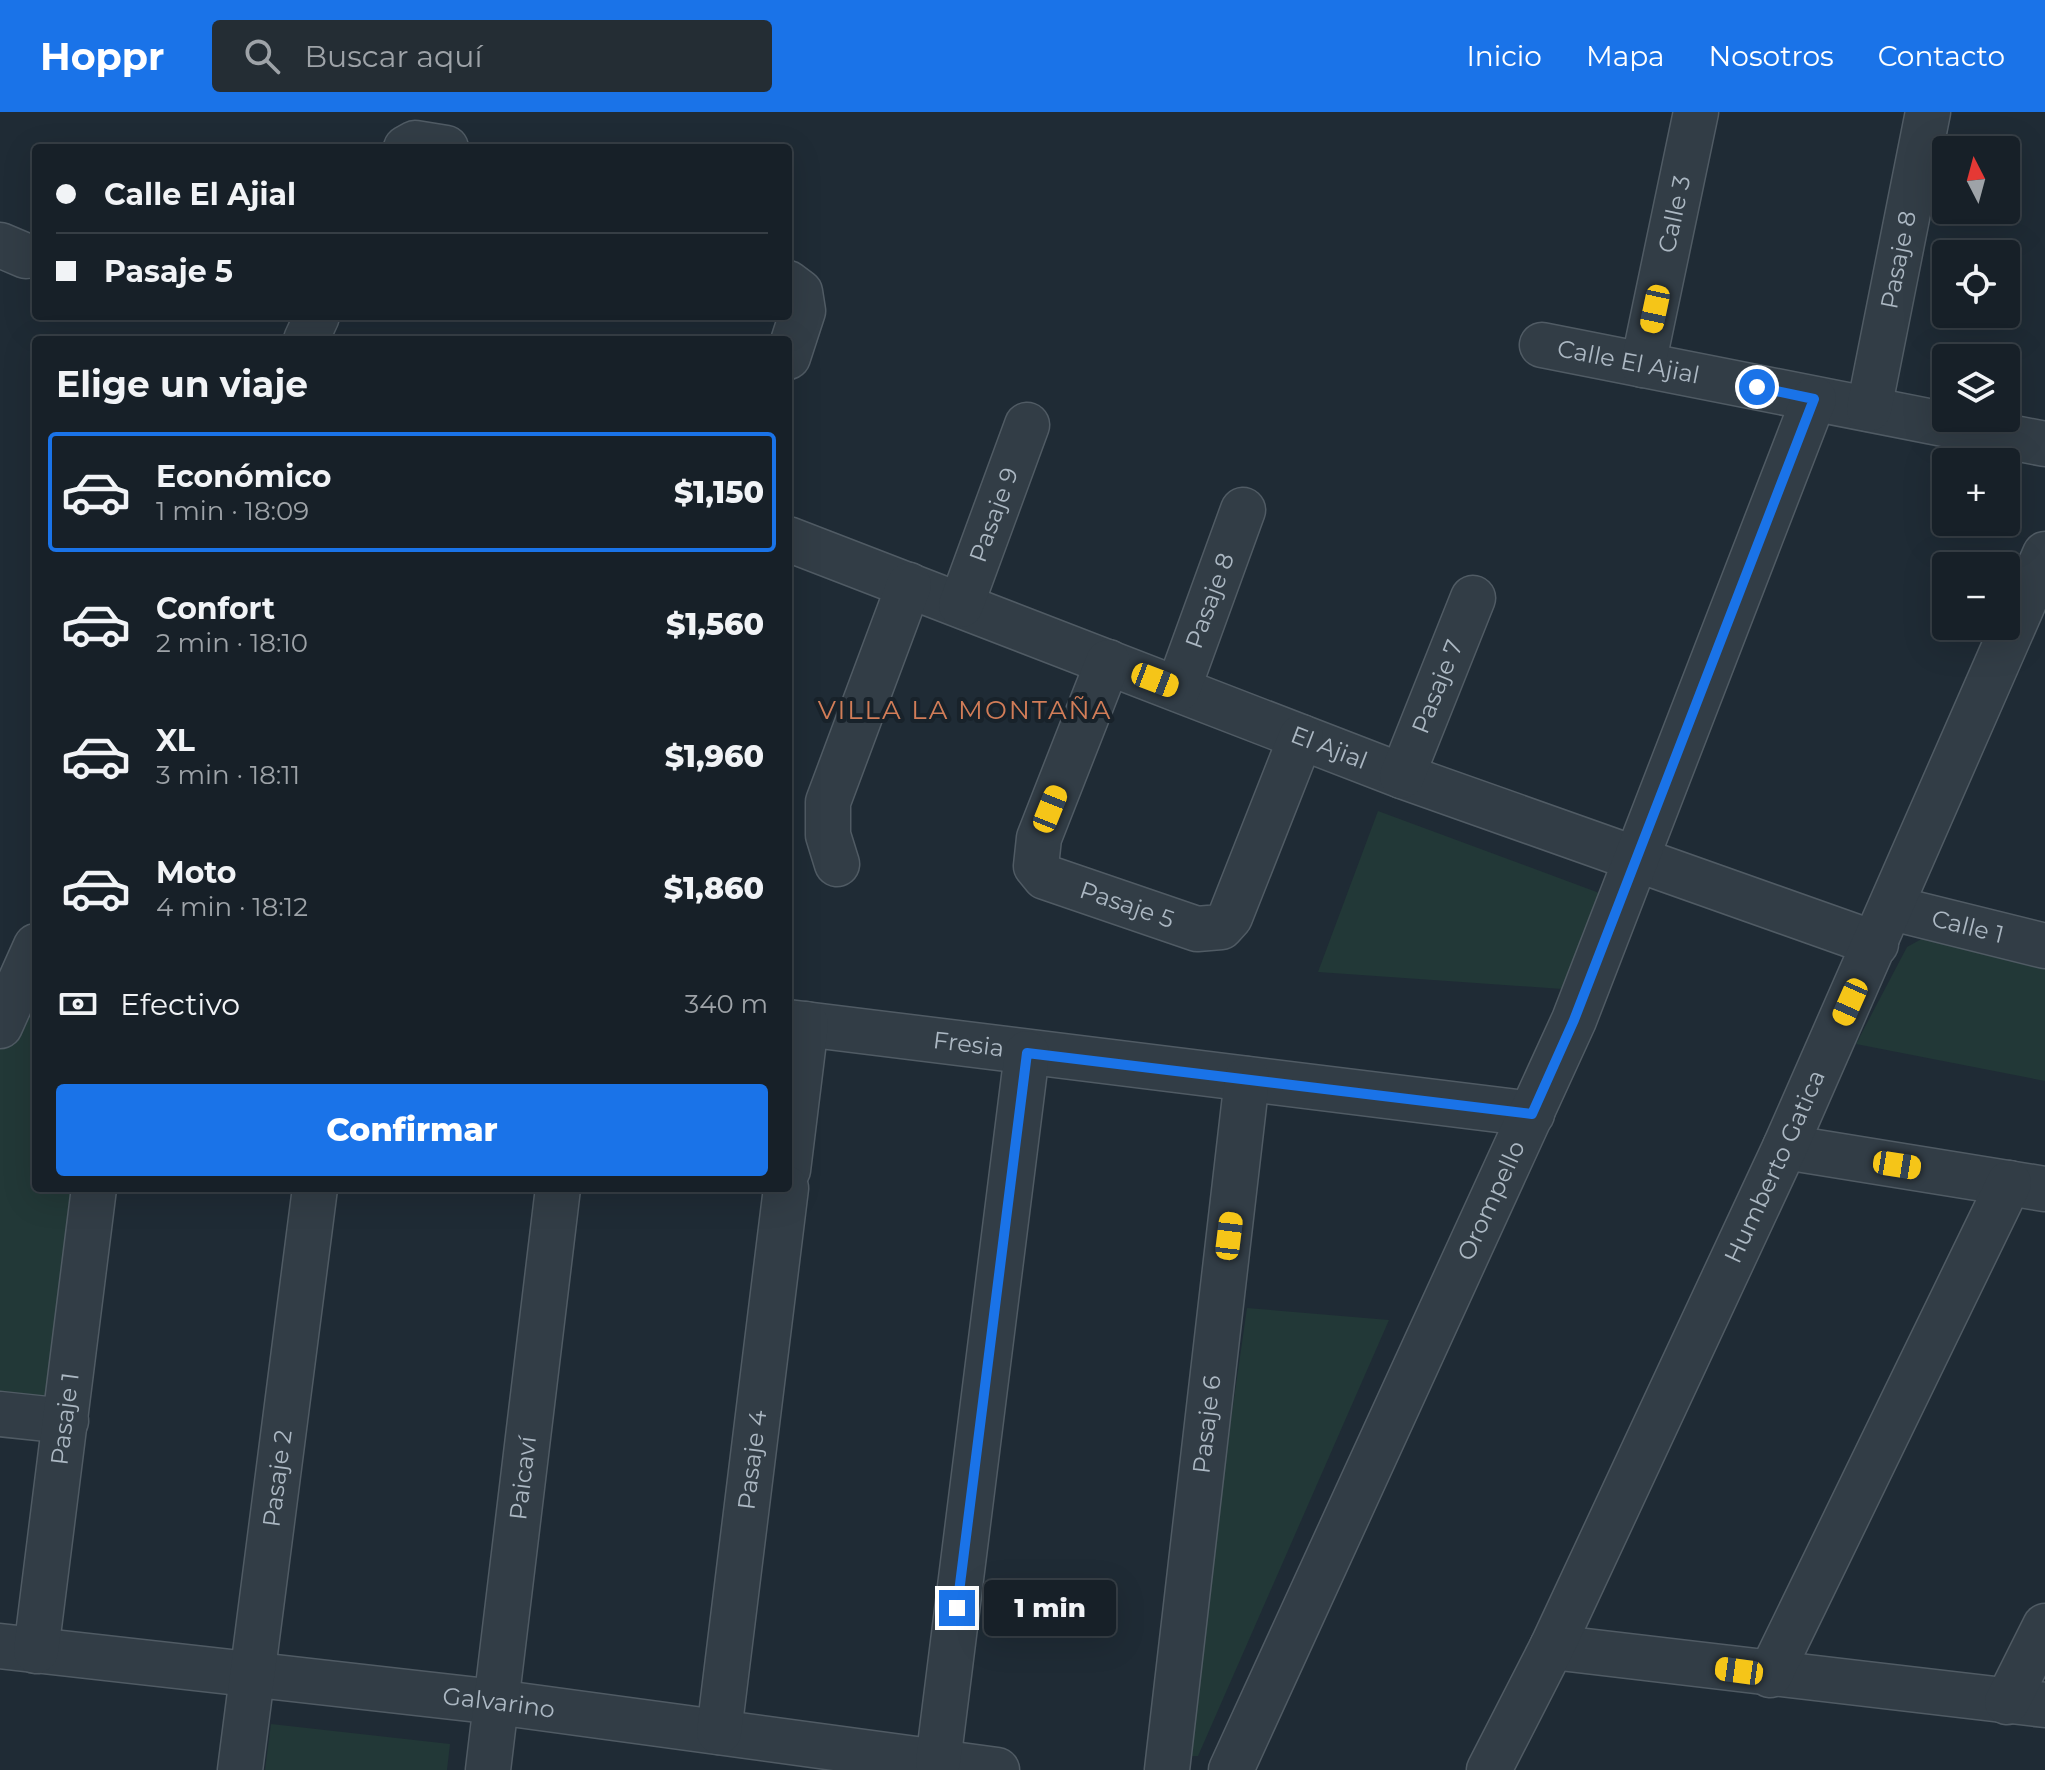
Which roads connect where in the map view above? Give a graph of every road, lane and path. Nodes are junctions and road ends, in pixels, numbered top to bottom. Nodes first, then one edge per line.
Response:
1 (1696, 112) edge
2 (1928, 112) edge
3 (795, 297) edge
4 (790, 336) edge
5 (1542, 345) dead end
6 (1643, 365) junction
7 (1814, 399) junction
8 (1869, 409) junction
9 (1027, 425) dead end
10 (2045, 444) edge
11 (1243, 510) dead end
12 (792, 541) edge
13 (2045, 554) edge
14 (909, 585) junction
15 (1473, 598) dead end
16 (961, 605) junction
17 (1108, 662) junction
18 (1178, 689) junction
19 (1301, 737) junction
20 (1402, 776) junction
21 (1634, 858) junction
22 (837, 864) dead end
23 (1884, 926) junction
24 (2045, 946) edge
25 (32, 955) edge
26 (797, 1023) edge
27 (0, 1026) edge
28 (1027, 1053) junction
29 (1247, 1079) junction
30 (792, 1105) edge
31 (1532, 1114) junction
32 (1785, 1147) junction
33 (2027, 1186) edge
34 (94, 1192) edge
35 (314, 1192) edge
36 (558, 1192) edge
37 (786, 1192) edge
38 (0, 1414) edge
39 (66, 1421) junction
40 (2045, 1626) edge
41 (1552, 1647) junction
42 (18, 1648) edge
43 (252, 1675) junction
44 (1770, 1675) junction
45 (496, 1702) junction
46 (2026, 1703) edge
47 (719, 1732) junction
48 (938, 1762) junction
49 (240, 1770) edge
50 (488, 1770) edge
51 (997, 1770) edge
52 (1167, 1770) edge
53 (1231, 1770) edge
54 (1489, 1770) edge

1 - 6 street, Calle 3
2 - 8 street, Pasaje 8
3 - 4 street
5 - 6 street, Calle El Ajial
6 - 7 street, Calle El Ajial
7 - 8 street, Calle El Ajial
7 - 21 street, Orompello
8 - 10 street, Calle El Ajial
9 - 16 street, Pasaje 9
11 - 18 street, Pasaje 8
12 - 14 street, El Ajial
13 - 23 street, Humberto Gatica
14 - 16 street, El Ajial
14 - 22 street
15 - 20 street, Pasaje 7
16 - 17 street, El Ajial
17 - 18 street, El Ajial
17 - 19 street, Pasaje 5
18 - 19 street, El Ajial
19 - 20 street, El Ajial
20 - 21 street, El Ajial
21 - 23 street, El Ajial
21 - 31 street, Orompello
23 - 24 street, Calle 1
23 - 32 street, Humberto Gatica
25 - 27 street
26 - 28 street, Fresia
26 - 30 street
28 - 29 street, Fresia
28 - 48 street
29 - 31 street, Fresia
29 - 52 street, Pasaje 6
31 - 53 street, Orompello
32 - 33 street
32 - 41 street, Humberto Gatica
33 - 44 street
34 - 39 street, Pasaje 1
35 - 43 street, Pasaje 2
36 - 45 street, Paicaví
37 - 47 street, Pasaje 4
38 - 39 street
39 - 42 street, Pasaje 1
40 - 46 street
41 - 44 street
41 - 54 street, Humberto Gatica
42 - 43 street, Galvarino
43 - 45 street, Galvarino
43 - 49 street, Pasaje 2
44 - 46 street
45 - 47 street, Galvarino
45 - 50 street, Paicaví
47 - 48 street, Galvarino
48 - 51 street, Galvarino

